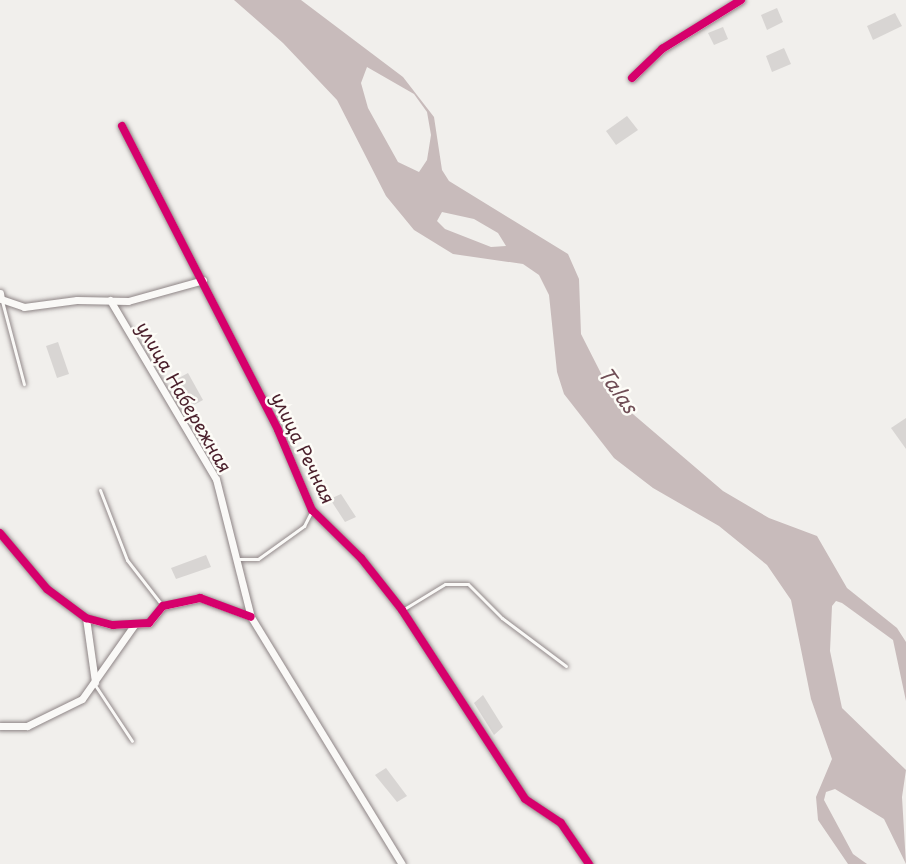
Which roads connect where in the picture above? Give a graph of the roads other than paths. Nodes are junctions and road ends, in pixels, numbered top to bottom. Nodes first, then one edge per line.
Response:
1 (741, 0) edge
2 (632, 78) dead end
3 (122, 126) dead end
4 (203, 280) junction
5 (1, 296) edge
6 (110, 300) junction
7 (24, 384) dead end
8 (100, 490) dead end
9 (312, 510) junction
10 (0, 533) edge
11 (238, 559) junction
12 (163, 606) junction
13 (402, 610) junction
14 (251, 617) junction
15 (86, 618) junction
16 (135, 624) junction
17 (566, 666) dead end
18 (94, 685) junction
19 (0, 726) edge
20 (132, 741) dead end
21 (402, 864) edge
22 (589, 864) edge

1 - 2 street
3 - 4 street, улица Речная
4 - 6 street
4 - 9 street, улица Речная
5 - 6 street
5 - 7 lane
6 - 11 street, улица Набережная
8 - 12 lane
9 - 11 lane
9 - 13 street, улица Речная
10 - 15 street
11 - 14 street, улица Набережная
12 - 14 street
12 - 16 street
13 - 17 lane
13 - 22 street, улица Речная
14 - 21 street, улица Набережная
15 - 16 street
15 - 18 street
16 - 18 street
18 - 19 street
18 - 20 lane

